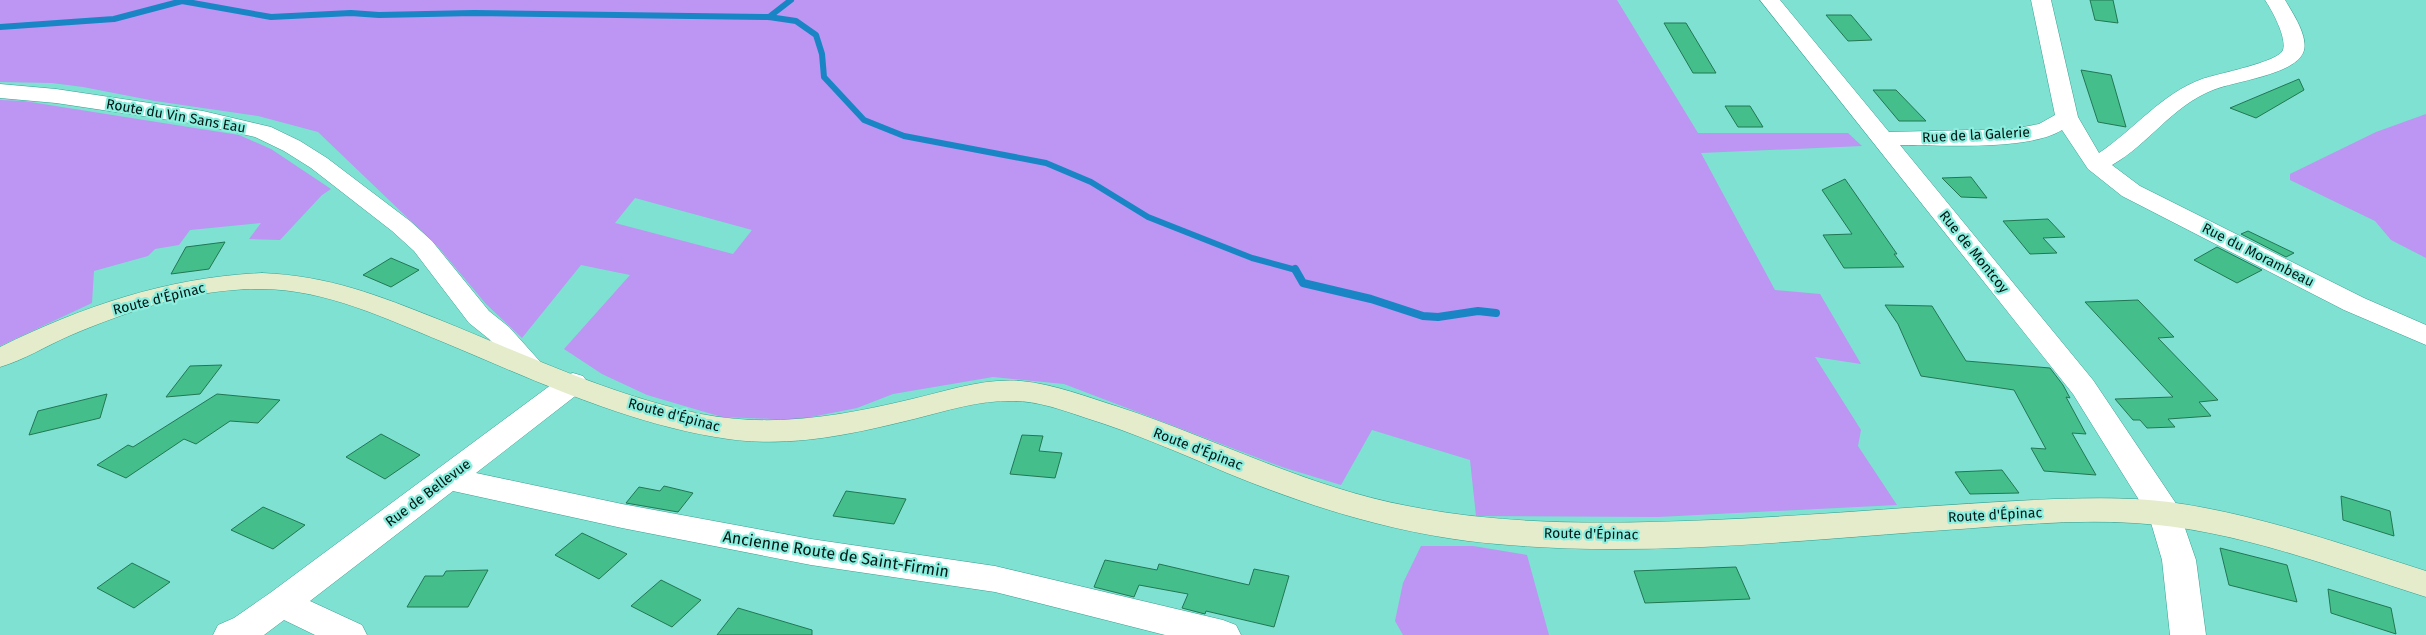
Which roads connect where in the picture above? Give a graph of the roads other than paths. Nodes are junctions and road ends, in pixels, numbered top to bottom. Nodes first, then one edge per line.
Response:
1 (1770, 0) edge
2 (2040, 0) edge
3 (2275, 0) edge
4 (0, 91) edge
5 (2066, 116) junction
6 (1882, 139) junction
7 (2096, 164) junction
8 (2426, 336) edge
9 (0, 358) edge
10 (531, 367) junction
11 (573, 384) junction
12 (448, 478) junction
13 (2165, 514) junction
14 (2426, 584) edge
15 (282, 603) junction
16 (231, 635) edge
17 (349, 635) edge
18 (1224, 635) edge
19 (2188, 635) edge

1 - 6 street, Rue de Montcoy
2 - 5 street
3 - 7 street
4 - 10 street, Route du Vin Sans Eau
5 - 6 street, Rue de la Galerie
5 - 7 street, Rue du Morambeau
6 - 13 street, Rue de Montcoy
7 - 8 street, Rue du Morambeau
9 - 10 main road, Route d'Épinac
10 - 11 main road, Route d'Épinac
11 - 12 street, Rue de Bellevue
11 - 13 main road, Route d'Épinac
12 - 15 street, Rue de Bellevue
12 - 18 street, Ancienne Route de Saint-Firmin
13 - 14 main road, Route d'Épinac
13 - 19 street, Rue de Montcoy
15 - 16 street, Rue de Bellevue
15 - 17 street

